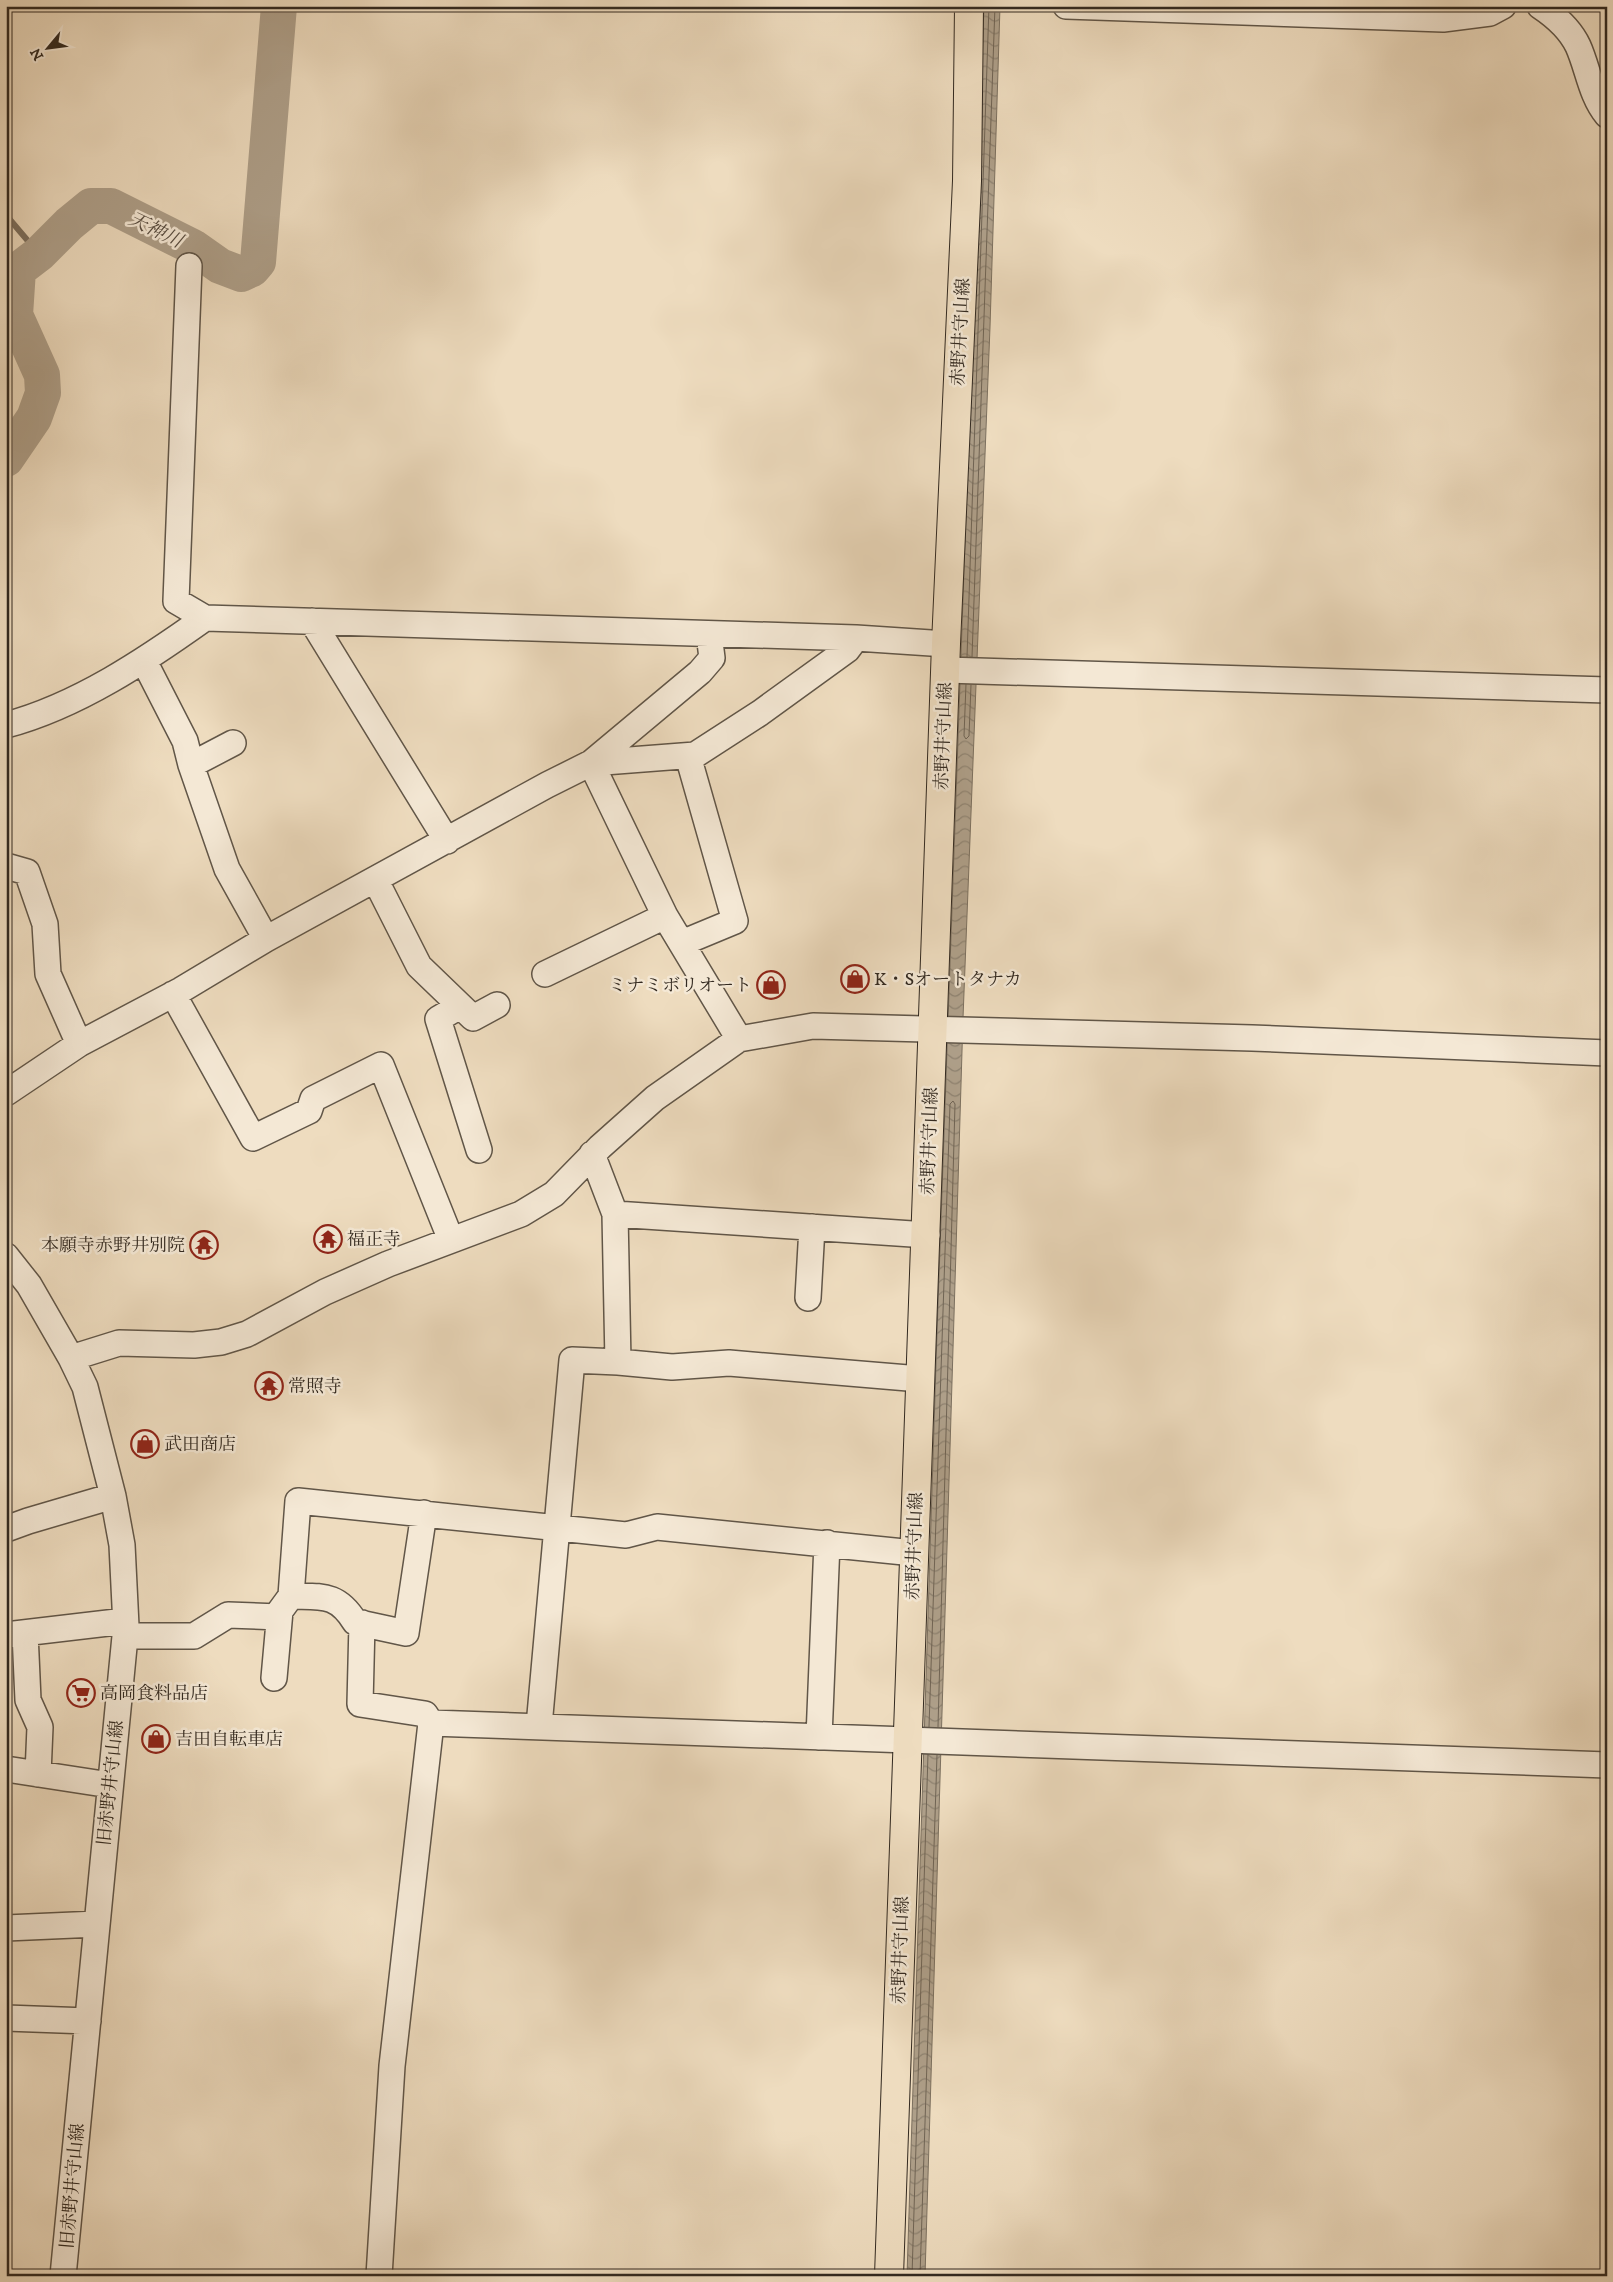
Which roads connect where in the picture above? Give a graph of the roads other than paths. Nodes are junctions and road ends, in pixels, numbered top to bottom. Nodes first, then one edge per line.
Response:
1 (969, 6) edge
2 (1066, 6) edge
3 (1503, 6) edge
4 (1540, 6) edge
5 (1607, 115) edge
6 (188, 266) dead end
7 (205, 618) junction
8 (312, 621) junction
9 (709, 634) junction
10 (856, 638) junction
11 (946, 657) junction
12 (144, 661) junction
13 (1607, 690) edge
14 (6, 725) edge
15 (233, 743) dead end
16 (688, 756) junction
17 (591, 763) junction
18 (191, 765) junction
19 (447, 841) junction
20 (6, 866) edge
21 (376, 881) junction
22 (665, 916) junction
23 (266, 939) junction
24 (682, 943) junction
25 (545, 974) dead end
26 (173, 994) junction
27 (497, 1005) dead end
28 (460, 1006) junction
29 (932, 1028) junction
30 (739, 1039) junction
31 (79, 1044) junction
32 (1607, 1053) edge
33 (6, 1093) edge
34 (478, 1150) dead end
35 (592, 1154) junction
36 (615, 1214) junction
37 (812, 1227) junction
38 (927, 1235) junction
39 (451, 1240) junction
40 (6, 1256) edge
41 (808, 1298) dead end
42 (71, 1358) junction
43 (618, 1362) junction
44 (920, 1379) junction
45 (112, 1496) junction
46 (424, 1514) junction
47 (557, 1527) junction
48 (6, 1529) edge
49 (827, 1543) junction
50 (914, 1553) junction
51 (291, 1596) junction
52 (279, 1617) junction
53 (362, 1623) junction
54 (125, 1628) junction
55 (15, 1634) edge
56 (274, 1678) dead end
57 (431, 1723) junction
58 (539, 1726) junction
59 (819, 1737) junction
60 (907, 1740) junction
61 (1607, 1765) edge
62 (6, 1768) edge
63 (38, 1774) junction
64 (110, 1785) junction
65 (97, 1924) junction
66 (6, 1928) edge
67 (6, 2018) edge
68 (88, 2021) junction
69 (63, 2276) edge
70 (379, 2276) edge
71 (889, 2276) edge

1 - 11 main road, 赤野井守山線
2 - 3 street
4 - 5 street
6 - 7 street
7 - 8 street
7 - 12 street
8 - 9 street
8 - 19 street
9 - 10 street
9 - 17 street
10 - 11 street
10 - 16 street
11 - 13 street
11 - 29 main road, 赤野井守山線
12 - 14 street
12 - 18 street
15 - 18 street
16 - 17 street
16 - 24 street
17 - 19 street
17 - 22 street
18 - 23 street
19 - 21 street
20 - 31 street
21 - 23 street
21 - 28 street
22 - 24 street
22 - 25 street
23 - 26 street
24 - 30 street
26 - 31 street
26 - 39 street
27 - 28 street
28 - 34 street
29 - 30 street
29 - 32 street
29 - 38 main road, 赤野井守山線
30 - 35 street
31 - 33 street
35 - 36 street
35 - 39 street
36 - 37 street
36 - 43 street
37 - 38 street
37 - 41 street
38 - 44 main road, 赤野井守山線
39 - 42 street
40 - 42 street, 旧赤野井守山線
42 - 45 street, 旧赤野井守山線
43 - 44 street
43 - 47 street
44 - 50 main road, 赤野井守山線
45 - 48 street
45 - 54 street, 旧赤野井守山線
46 - 47 street
46 - 51 street
46 - 53 street
47 - 49 street
47 - 58 street
49 - 50 street
49 - 59 street
50 - 60 main road, 赤野井守山線
51 - 52 street
51 - 53 street
52 - 54 street
52 - 56 street
53 - 57 street
54 - 55 street
54 - 64 street, 旧赤野井守山線
55 - 63 street
57 - 58 street
57 - 70 street
58 - 59 street
59 - 60 street
60 - 61 street
60 - 71 main road, 赤野井守山線
62 - 63 street
63 - 64 street
64 - 65 street, 旧赤野井守山線
65 - 66 street
65 - 68 street, 旧赤野井守山線
67 - 68 street
68 - 69 street, 旧赤野井守山線

